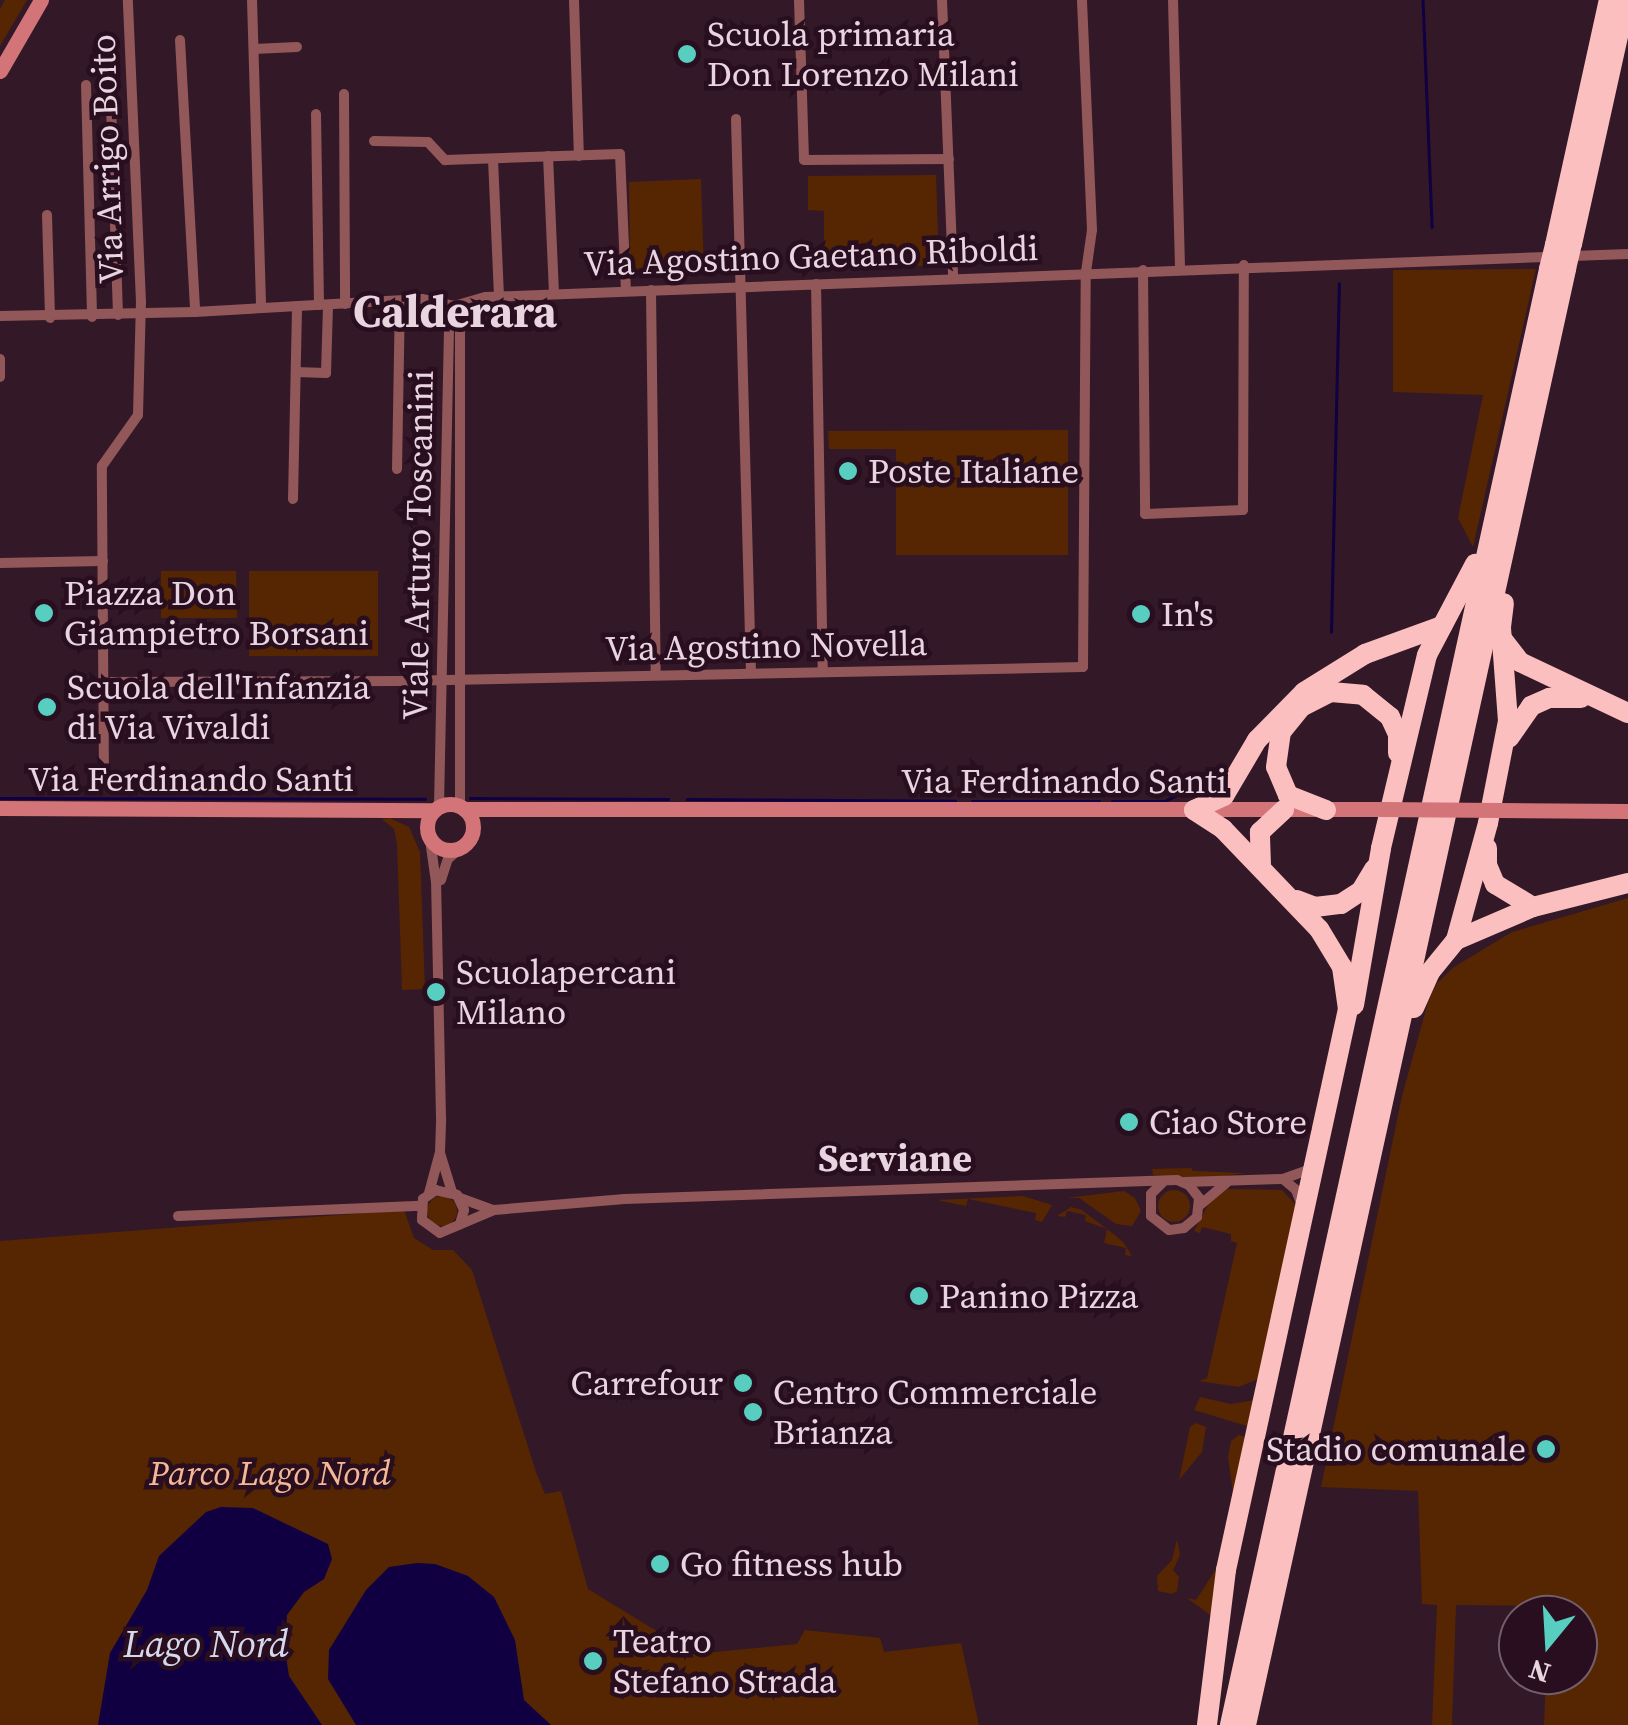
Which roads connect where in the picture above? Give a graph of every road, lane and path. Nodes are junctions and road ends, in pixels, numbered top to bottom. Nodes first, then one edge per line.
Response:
1 (42, 0) edge
2 (128, 0) edge
3 (252, 0) edge
4 (574, 0) edge
5 (799, 0) edge
6 (942, 0) edge
7 (1082, 0) edge
8 (1173, 0) edge
9 (1608, 0) edge
10 (1626, 0) edge
11 (180, 40) dead end
12 (296, 46) dead end
13 (254, 48) junction
14 (1628, 54) edge
15 (0, 71) edge
16 (86, 85) dead end
17 (344, 94) dead end
18 (111, 104) dead end
19 (1602, 108) junction
20 (316, 114) dead end
21 (736, 119) dead end
22 (374, 141) dead end
23 (548, 156) junction
24 (579, 156) junction
25 (950, 159) junction
26 (493, 160) junction
27 (47, 214) dead end
28 (1563, 244) junction
29 (1628, 254) edge
30 (1244, 265) junction
31 (1180, 268) junction
32 (1558, 269) junction
33 (1143, 270) junction
34 (1086, 272) junction
35 (953, 278) junction
36 (816, 284) junction
37 (743, 286) junction
38 (651, 290) junction
39 (626, 291) junction
40 (554, 294) junction
41 (499, 296) junction
42 (400, 301) junction
43 (346, 304) junction
44 (262, 305) junction
45 (323, 305) junction
46 (297, 306) junction
47 (454, 306) junction
48 (139, 312) junction
49 (195, 312) junction
50 (118, 315) junction
51 (0, 316) edge
52 (92, 316) junction
53 (50, 318) junction
54 (0, 359) edge
55 (296, 372) junction
56 (0, 377) edge
57 (1507, 462) junction
58 (398, 469) dead end
59 (293, 499) dead end
60 (1507, 538) junction
61 (104, 561) junction
62 (0, 563) edge
63 (1442, 626) junction
64 (1502, 636) junction
65 (751, 672) junction
66 (823, 672) junction
67 (656, 676) junction
68 (457, 678) junction
69 (444, 679) junction
70 (105, 682) junction
71 (1590, 700) junction
72 (1628, 713) edge
73 (1503, 754) junction
74 (1398, 766) junction
75 (104, 781) dead end
76 (0, 808) edge
77 (437, 808) junction
78 (462, 808) junction
79 (382, 809) junction
80 (500, 810) junction
81 (1194, 810) junction
82 (1284, 810) junction
83 (1326, 810) junction
84 (1628, 811) edge
85 (1494, 817) junction
86 (473, 830) junction
87 (429, 836) junction
88 (1381, 848) junction
89 (459, 849) junction
90 (1261, 865) junction
91 (1628, 883) edge
92 (1292, 898) junction
93 (1533, 908) junction
94 (435, 910) junction
95 (1456, 940) junction
96 (1398, 1036) junction
97 (1335, 1082) junction
98 (440, 1152) junction
99 (1319, 1156) junction
100 (1283, 1180) junction
101 (1128, 1182) junction
102 (1163, 1182) junction
103 (1184, 1182) junction
104 (1228, 1182) junction
105 (429, 1194) junction
106 (456, 1195) junction
107 (1149, 1201) junction
108 (1200, 1205) junction
109 (420, 1206) junction
110 (494, 1210) junction
111 (178, 1216) dead end
112 (1304, 1223) junction
113 (460, 1224) junction
114 (1207, 1725) edge
115 (1230, 1725) edge
116 (1246, 1725) edge

1 - 15 main road
2 - 48 street, Via Arrigo Boito
3 - 13 street
4 - 24 street
5 - 25 street
6 - 25 street
7 - 34 street
8 - 31 street
9 - 28 highway
10 - 19 highway
11 - 49 street
12 - 13 street
13 - 44 street
14 - 19 highway
16 - 52 street
17 - 43 street
18 - 50 street
19 - 28 highway
20 - 45 street
21 - 37 street
22 - 26 street
23 - 24 street
23 - 26 street
23 - 40 street
24 - 39 street
25 - 35 street
26 - 41 street
27 - 53 street
28 - 32 highway, bridge
29 - 30 street, Via Agostino Gaetano Riboldi
30 - 31 street, Via Agostino Gaetano Riboldi
30 - 33 street
31 - 33 street, Via Agostino Gaetano Riboldi
32 - 57 highway
32 - 60 highway
33 - 34 street, Via Agostino Gaetano Riboldi
34 - 35 street, Via Agostino Gaetano Riboldi
34 - 66 street, Via Agostino Novella
35 - 36 street, Via Agostino Gaetano Riboldi
36 - 37 street, Via Agostino Gaetano Riboldi
36 - 66 street
37 - 38 street, Via Agostino Gaetano Riboldi
37 - 65 street
38 - 39 street, Via Agostino Gaetano Riboldi
38 - 67 street
39 - 40 street, Via Agostino Gaetano Riboldi
40 - 41 street, Via Agostino Gaetano Riboldi
41 - 47 street, Via Agostino Gaetano Riboldi
42 - 43 street, Via Agostino Gaetano Riboldi
42 - 47 street, Via Agostino Gaetano Riboldi
42 - 58 street
43 - 45 street, Via Agostino Gaetano Riboldi
44 - 46 street, Via Agostino Gaetano Riboldi
44 - 49 street, Via Agostino Gaetano Riboldi
45 - 46 street, Via Agostino Gaetano Riboldi
45 - 55 street
46 - 55 street
47 - 68 street, Viale Arturo Toscanini
47 - 69 street, Viale Arturo Toscanini
48 - 49 street, Via Agostino Gaetano Riboldi
48 - 50 street, Via Agostino Gaetano Riboldi
48 - 61 street, Via Arrigo Boito
50 - 52 street, Via Agostino Gaetano Riboldi
51 - 53 street, Via Agostino Gaetano Riboldi
52 - 53 street, Via Agostino Gaetano Riboldi
54 - 56 street
55 - 59 street
57 - 63 highway
57 - 115 highway
60 - 64 highway
60 - 96 highway
61 - 62 street
61 - 70 street, Via Arrigo Boito
63 - 74 highway
63 - 81 highway
64 - 71 highway
64 - 73 highway
65 - 66 street, Via Agostino Novella
65 - 67 street, Via Agostino Novella
67 - 68 street, Via Agostino Novella
68 - 69 street, Via Agostino Novella
68 - 78 street, Viale Arturo Toscanini
69 - 70 street, Via Agostino Novella
69 - 77 street, Viale Arturo Toscanini
70 - 75 street, Via Arrigo Boito
71 - 72 highway
71 - 73 highway
73 - 85 highway
74 - 83 highway
74 - 88 highway
76 - 79 main road, Via Ferdinando Santi
77 - 78 main road
77 - 79 main road, Via Ferdinando Santi
77 - 87 main road
78 - 80 main road, Via Ferdinando Santi
78 - 86 main road
79 - 87 main road, Via Ferdinando Santi
80 - 81 main road, Via Ferdinando Santi
80 - 86 main road
81 - 82 main road, Via Ferdinando Santi
81 - 90 highway
82 - 83 main road, Via Ferdinando Santi
82 - 90 highway
83 - 85 main road, Via Ferdinando Santi, bridge
84 - 85 main road, Via Ferdinando Santi
85 - 93 highway
85 - 95 highway
86 - 89 main road
87 - 89 main road
87 - 94 street
88 - 92 highway
88 - 97 highway
89 - 94 street
90 - 92 highway
91 - 93 highway
92 - 97 highway
93 - 95 highway
94 - 98 street
95 - 96 highway
96 - 116 highway
97 - 99 highway
98 - 105 street
98 - 106 street
99 - 100 street
99 - 112 highway
100 - 104 street
100 - 112 street
101 - 102 street
101 - 107 street
101 - 110 street
102 - 103 street
102 - 107 street
103 - 104 street
103 - 108 street
104 - 108 street
105 - 106 street
105 - 109 street
106 - 110 street
106 - 113 street
107 - 108 street
109 - 111 street
109 - 113 street
110 - 113 street
112 - 114 highway

